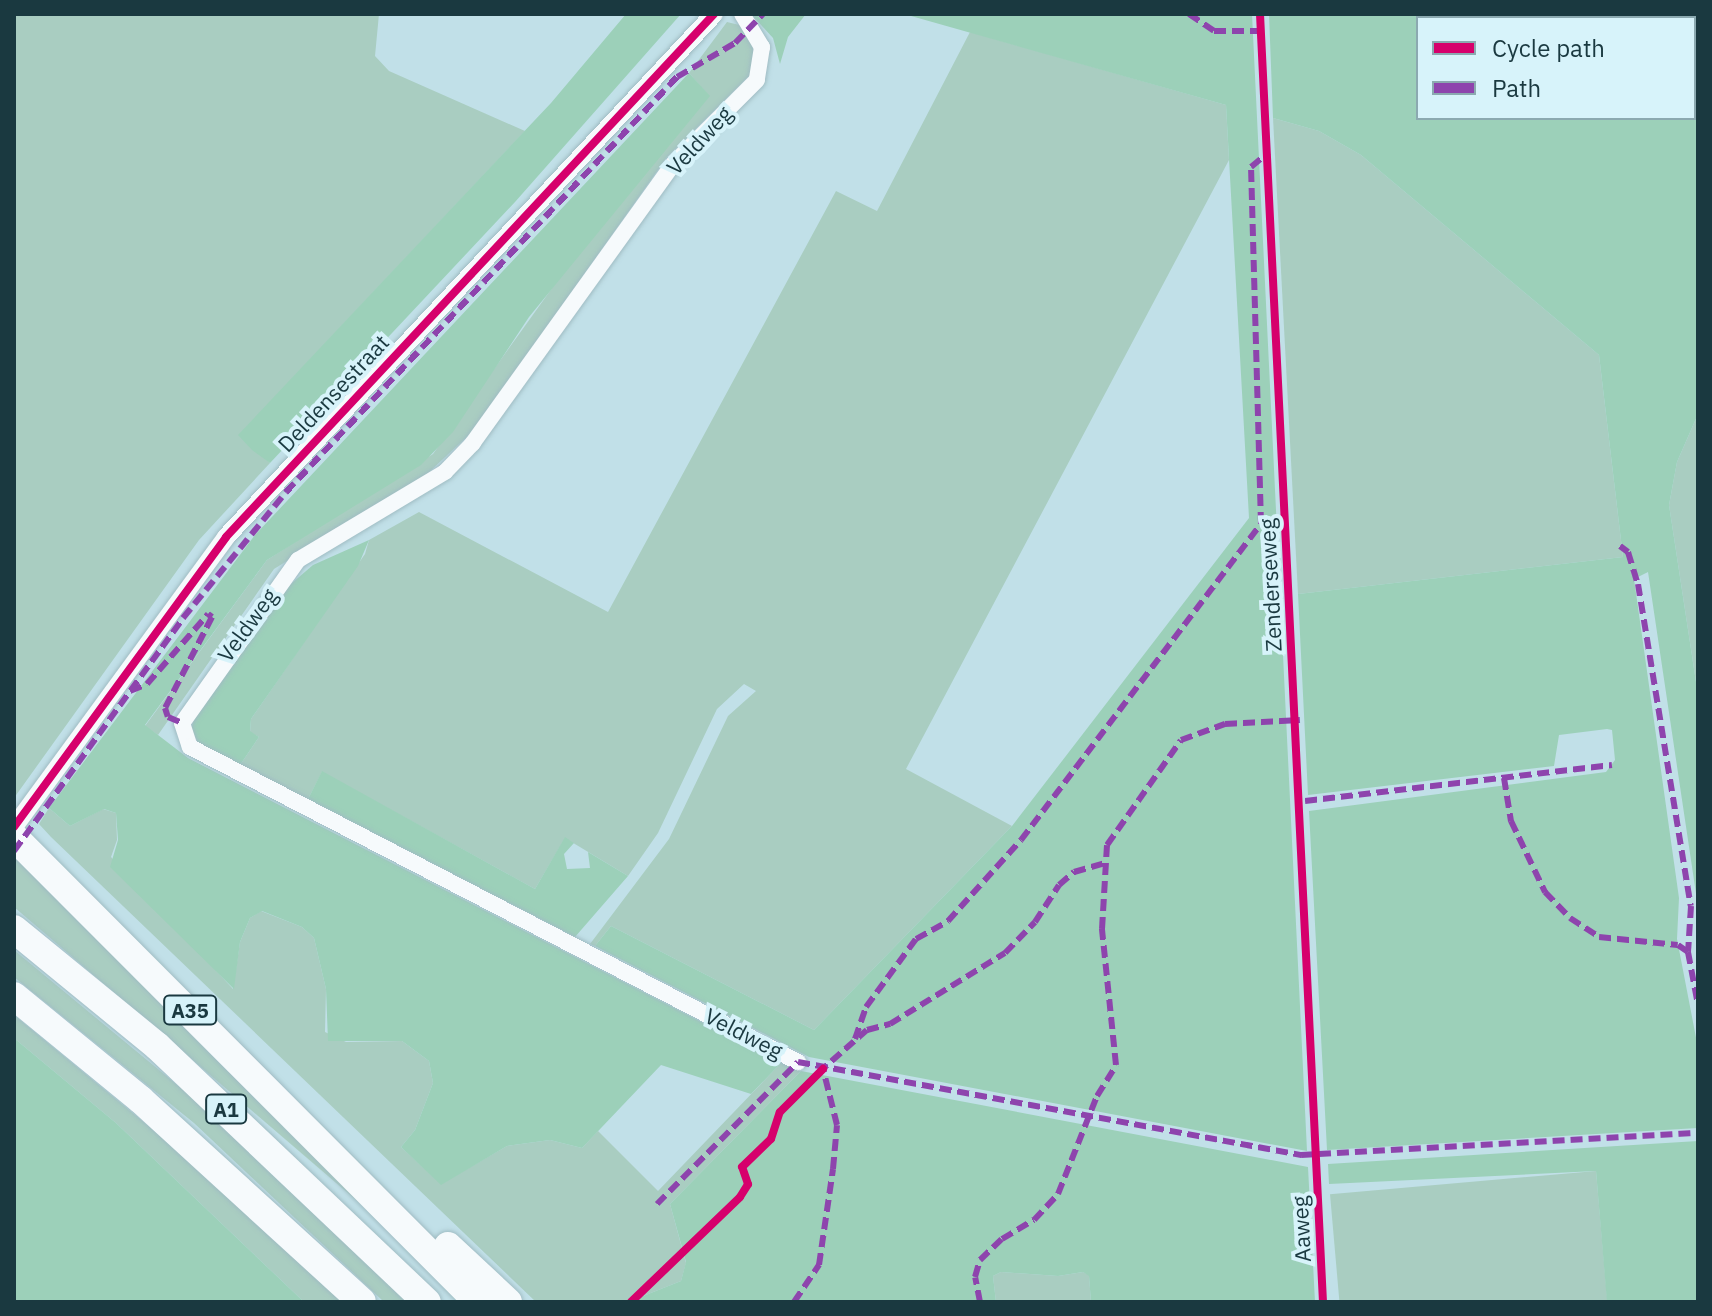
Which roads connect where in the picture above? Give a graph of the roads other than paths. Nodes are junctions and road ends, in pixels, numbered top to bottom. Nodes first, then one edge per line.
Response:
1 (714, 14) edge
2 (742, 14) edge
3 (14, 827) edge
4 (14, 837) edge
5 (14, 929) edge
6 (14, 996) edge
7 (798, 1062) dead end
8 (364, 1184) junction
9 (362, 1302) edge
10 (427, 1302) edge
11 (478, 1302) edge
12 (508, 1302) edge

1 - 3 street, Deldensestraat
2 - 7 street, Veldweg
4 - 8 highway, A35
5 - 10 highway, A1
6 - 9 highway, A1
8 - 11 highway, A35
8 - 12 highway, A35

